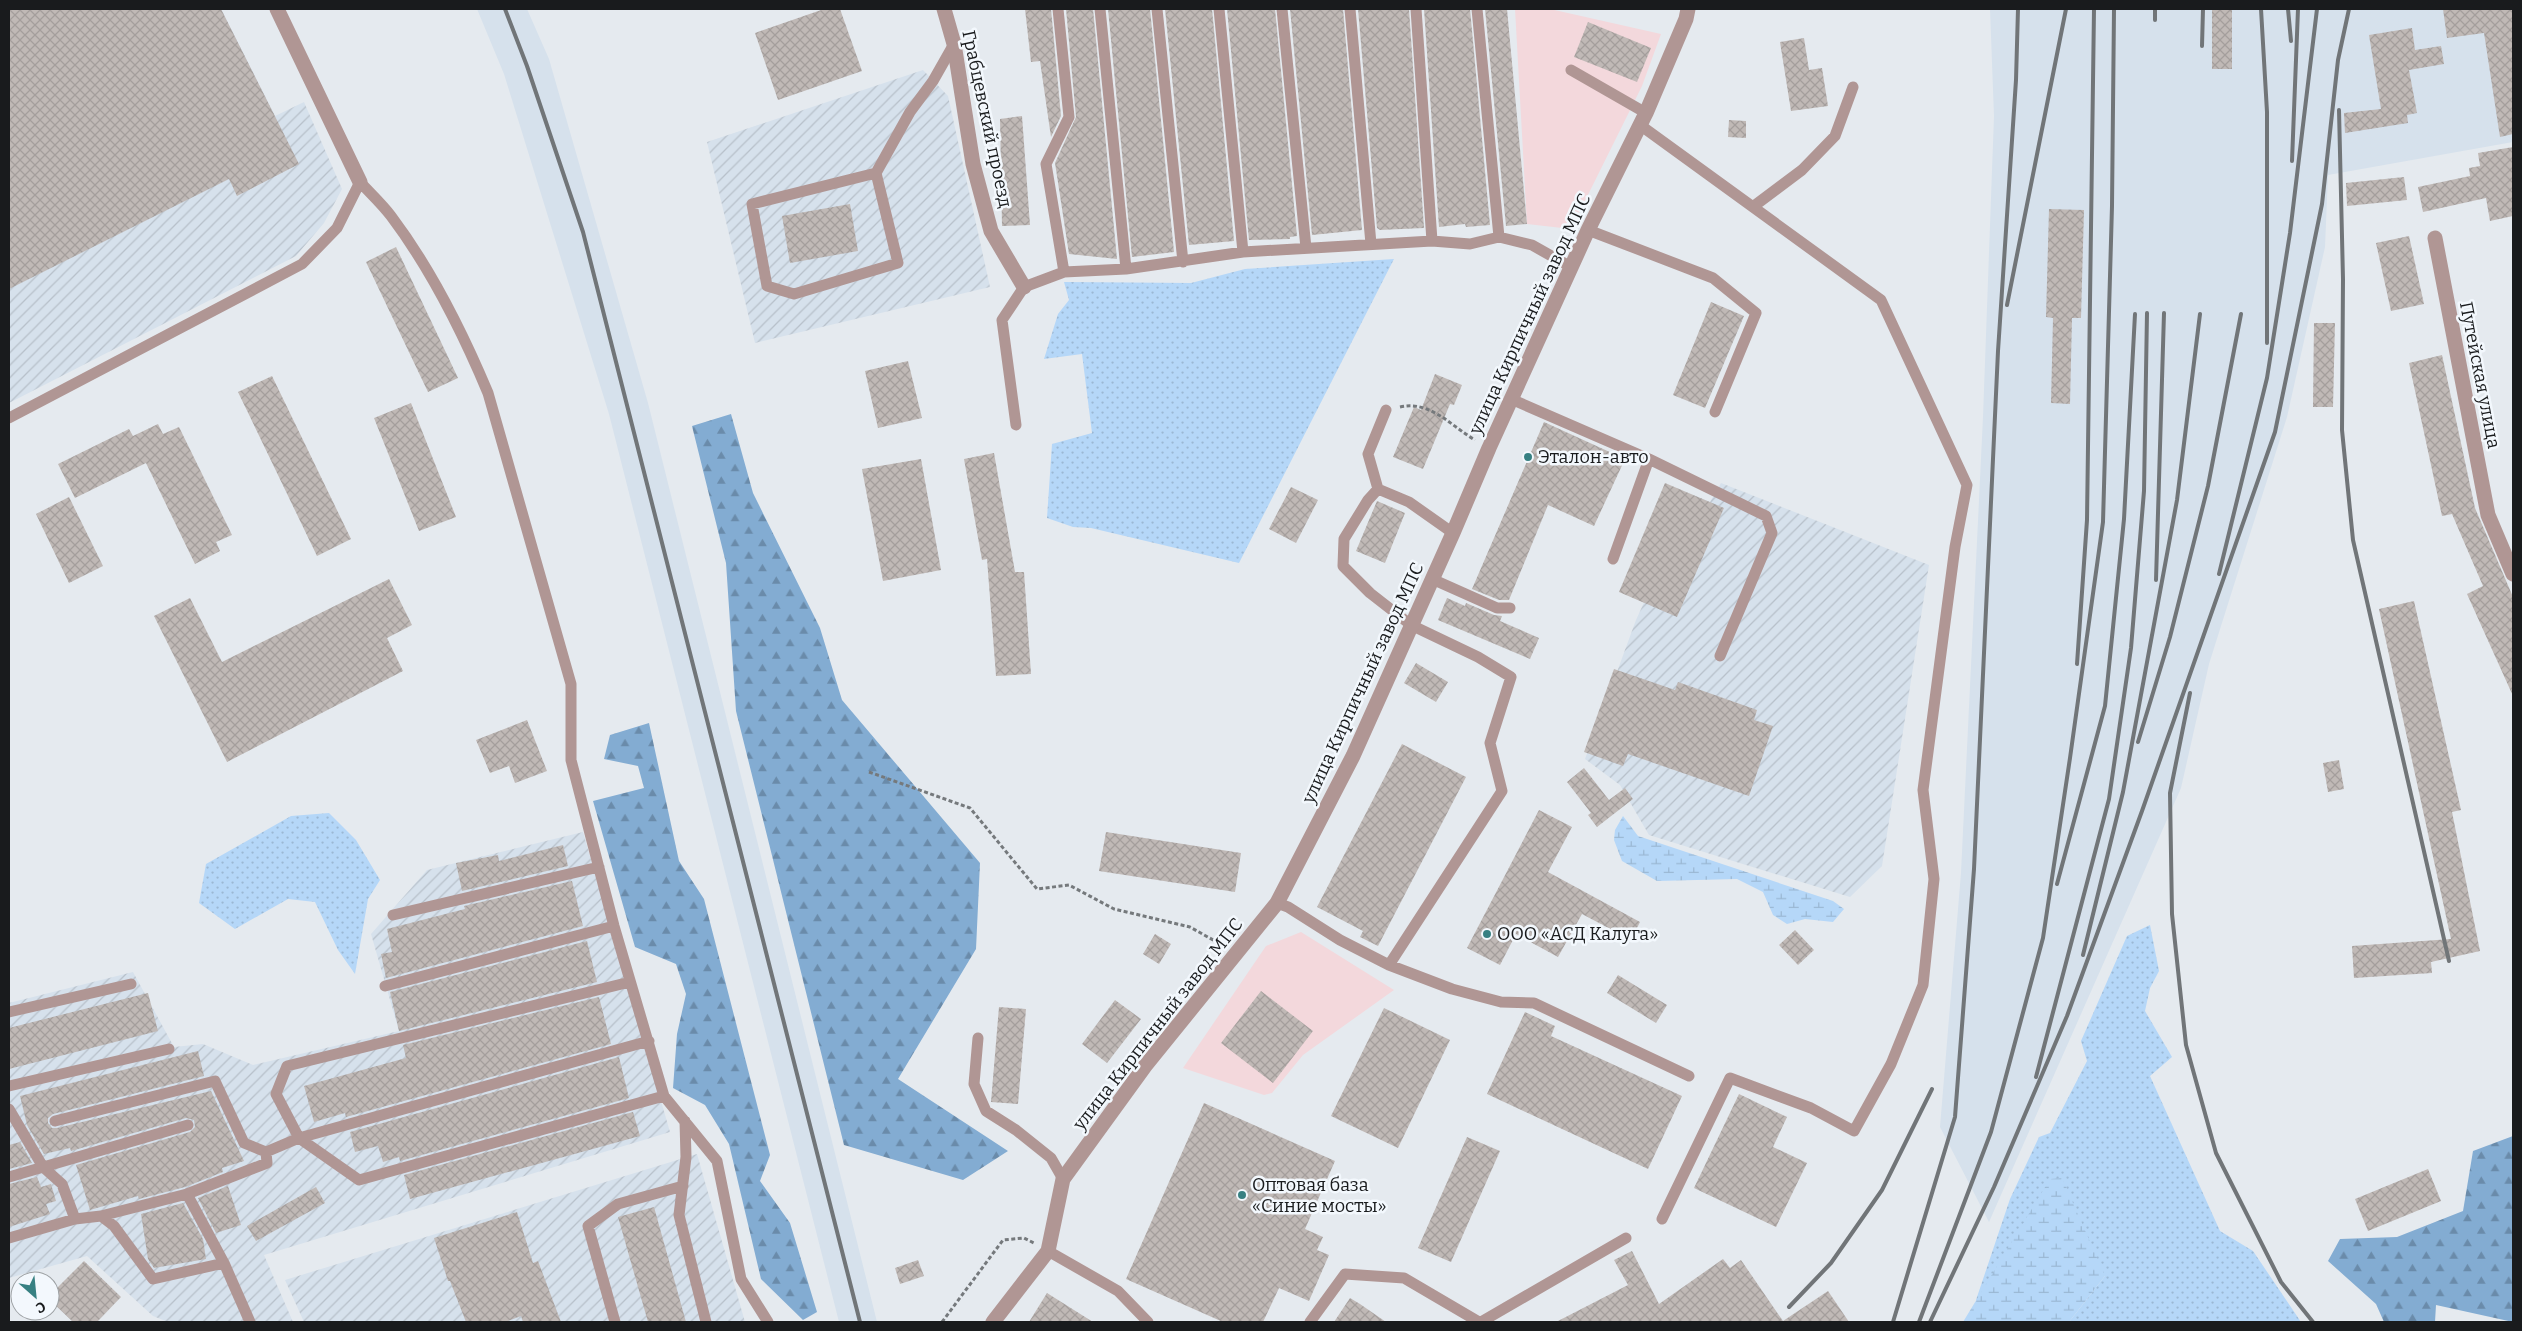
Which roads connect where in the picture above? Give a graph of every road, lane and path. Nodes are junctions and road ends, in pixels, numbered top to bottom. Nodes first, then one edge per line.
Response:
1 (277, 9) edge
2 (944, 9) edge
3 (1058, 9) edge
4 (1100, 9) edge
5 (1157, 9) edge
6 (1219, 9) edge
7 (1282, 9) edge
8 (1350, 9) edge
9 (1416, 9) edge
10 (1477, 9) edge
11 (1688, 9) edge
12 (954, 44) junction
13 (1571, 70) dead end
14 (1853, 87) dead end
15 (1643, 119) junction
16 (876, 173) junction
17 (360, 182) junction
18 (1754, 206) junction
19 (1588, 230) junction
20 (1499, 237) junction
21 (2435, 238) dead end
22 (1432, 241) junction
23 (1371, 244) junction
24 (1306, 248) junction
25 (1243, 252) junction
26 (1183, 262) junction
27 (1571, 267) junction
28 (1126, 270) junction
29 (1064, 272) junction
30 (1024, 287) junction
31 (1511, 399) junction
32 (1386, 410) joint
33 (1715, 412) dead end
34 (9, 418) edge
35 (1016, 425) dead end
36 (1489, 448) junction
37 (1649, 459) junction
38 (1378, 489) junction
39 (1454, 532) junction
40 (1613, 559) dead end
41 (2513, 574) edge
42 (1432, 579) junction
43 (1510, 608) dead end
44 (1411, 625) junction
45 (1720, 656) dead end
46 (869, 772) dead end
47 (599, 867) junction
48 (1277, 903) junction
49 (393, 915) dead end
50 (614, 926) junction
51 (1238, 953) junction
52 (1389, 965) junction
53 (630, 982) junction
54 (131, 984) dead end
55 (385, 986) dead end
56 (9, 1012) edge
57 (978, 1038) dead end
58 (649, 1041) junction
59 (169, 1049) dead end
60 (1689, 1076) dead end
61 (9, 1086) edge
62 (664, 1096) junction
63 (9, 1109) edge
64 (55, 1121) dead end
65 (685, 1122) junction
66 (188, 1125) dead end
67 (299, 1138) junction
68 (266, 1152) junction
69 (43, 1167) junction
70 (9, 1176) edge
71 (1063, 1179) junction
72 (683, 1186) junction
73 (188, 1194) junction
74 (101, 1216) junction
75 (74, 1219) junction
76 (1662, 1219) dead end
77 (9, 1238) edge
78 (1626, 1238) dead end
79 (1048, 1251) junction
80 (224, 1263) junction
81 (250, 1322) edge
82 (615, 1322) edge
83 (706, 1322) edge
84 (768, 1322) edge
85 (942, 1322) edge
86 (993, 1322) edge
87 (1148, 1322) edge
88 (1310, 1322) edge
89 (1480, 1322) edge

1 - 17 street
2 - 12 street, Грабцевский проезд
3 - 29 lane
4 - 28 lane
5 - 26 lane
6 - 25 lane
7 - 24 lane
8 - 23 lane
9 - 22 lane
10 - 20 lane
11 - 15 street, улица Кирпичный завод МПС
12 - 16 lane
12 - 30 street, Грабцевский проезд
13 - 15 lane
14 - 18 lane
15 - 18 lane
15 - 19 street, улица Кирпичный завод МПС
16 - 16 lane
17 - 34 lane
17 - 47 lane
18 - 76 lane
19 - 27 street, улица Кирпичный завод МПС
19 - 33 lane
20 - 22 lane
20 - 27 lane
21 - 41 street, Путейская улица
22 - 23 lane
23 - 24 lane
24 - 25 lane
25 - 26 lane
26 - 28 lane
27 - 31 street, улица Кирпичный завод МПС
28 - 29 lane
29 - 30 lane
30 - 35 lane
31 - 36 street, улица Кирпичный завод МПС
31 - 37 lane
32 - 36 path
32 - 38 lane
36 - 39 street, улица Кирпичный завод МПС
37 - 40 lane
37 - 45 lane
38 - 39 lane
38 - 44 lane
39 - 42 street, улица Кирпичный завод МПС
42 - 43 lane
42 - 44 street, улица Кирпичный завод МПС
44 - 48 street, улица Кирпичный завод МПС
44 - 52 lane
46 - 51 path
47 - 49 lane
47 - 50 lane
48 - 51 street, улица Кирпичный завод МПС
48 - 52 lane
50 - 53 lane
50 - 55 lane
51 - 71 street, улица Кирпичный завод МПС
52 - 60 lane
53 - 58 lane
53 - 67 lane
54 - 56 lane
57 - 71 lane
58 - 62 lane
58 - 67 lane
59 - 61 lane
62 - 65 lane
62 - 67 lane
63 - 69 lane
64 - 68 lane
65 - 72 lane
65 - 84 lane
66 - 69 lane
67 - 68 lane
68 - 73 lane
69 - 70 lane
69 - 75 lane
71 - 79 street, улица Кирпичный завод МПС
72 - 82 lane
72 - 83 lane
73 - 74 lane
73 - 80 lane
74 - 75 lane
74 - 80 lane
75 - 77 lane
78 - 89 lane
79 - 85 path
79 - 86 street, улица Кирпичный завод МПС
79 - 87 lane
80 - 81 lane
88 - 89 lane

